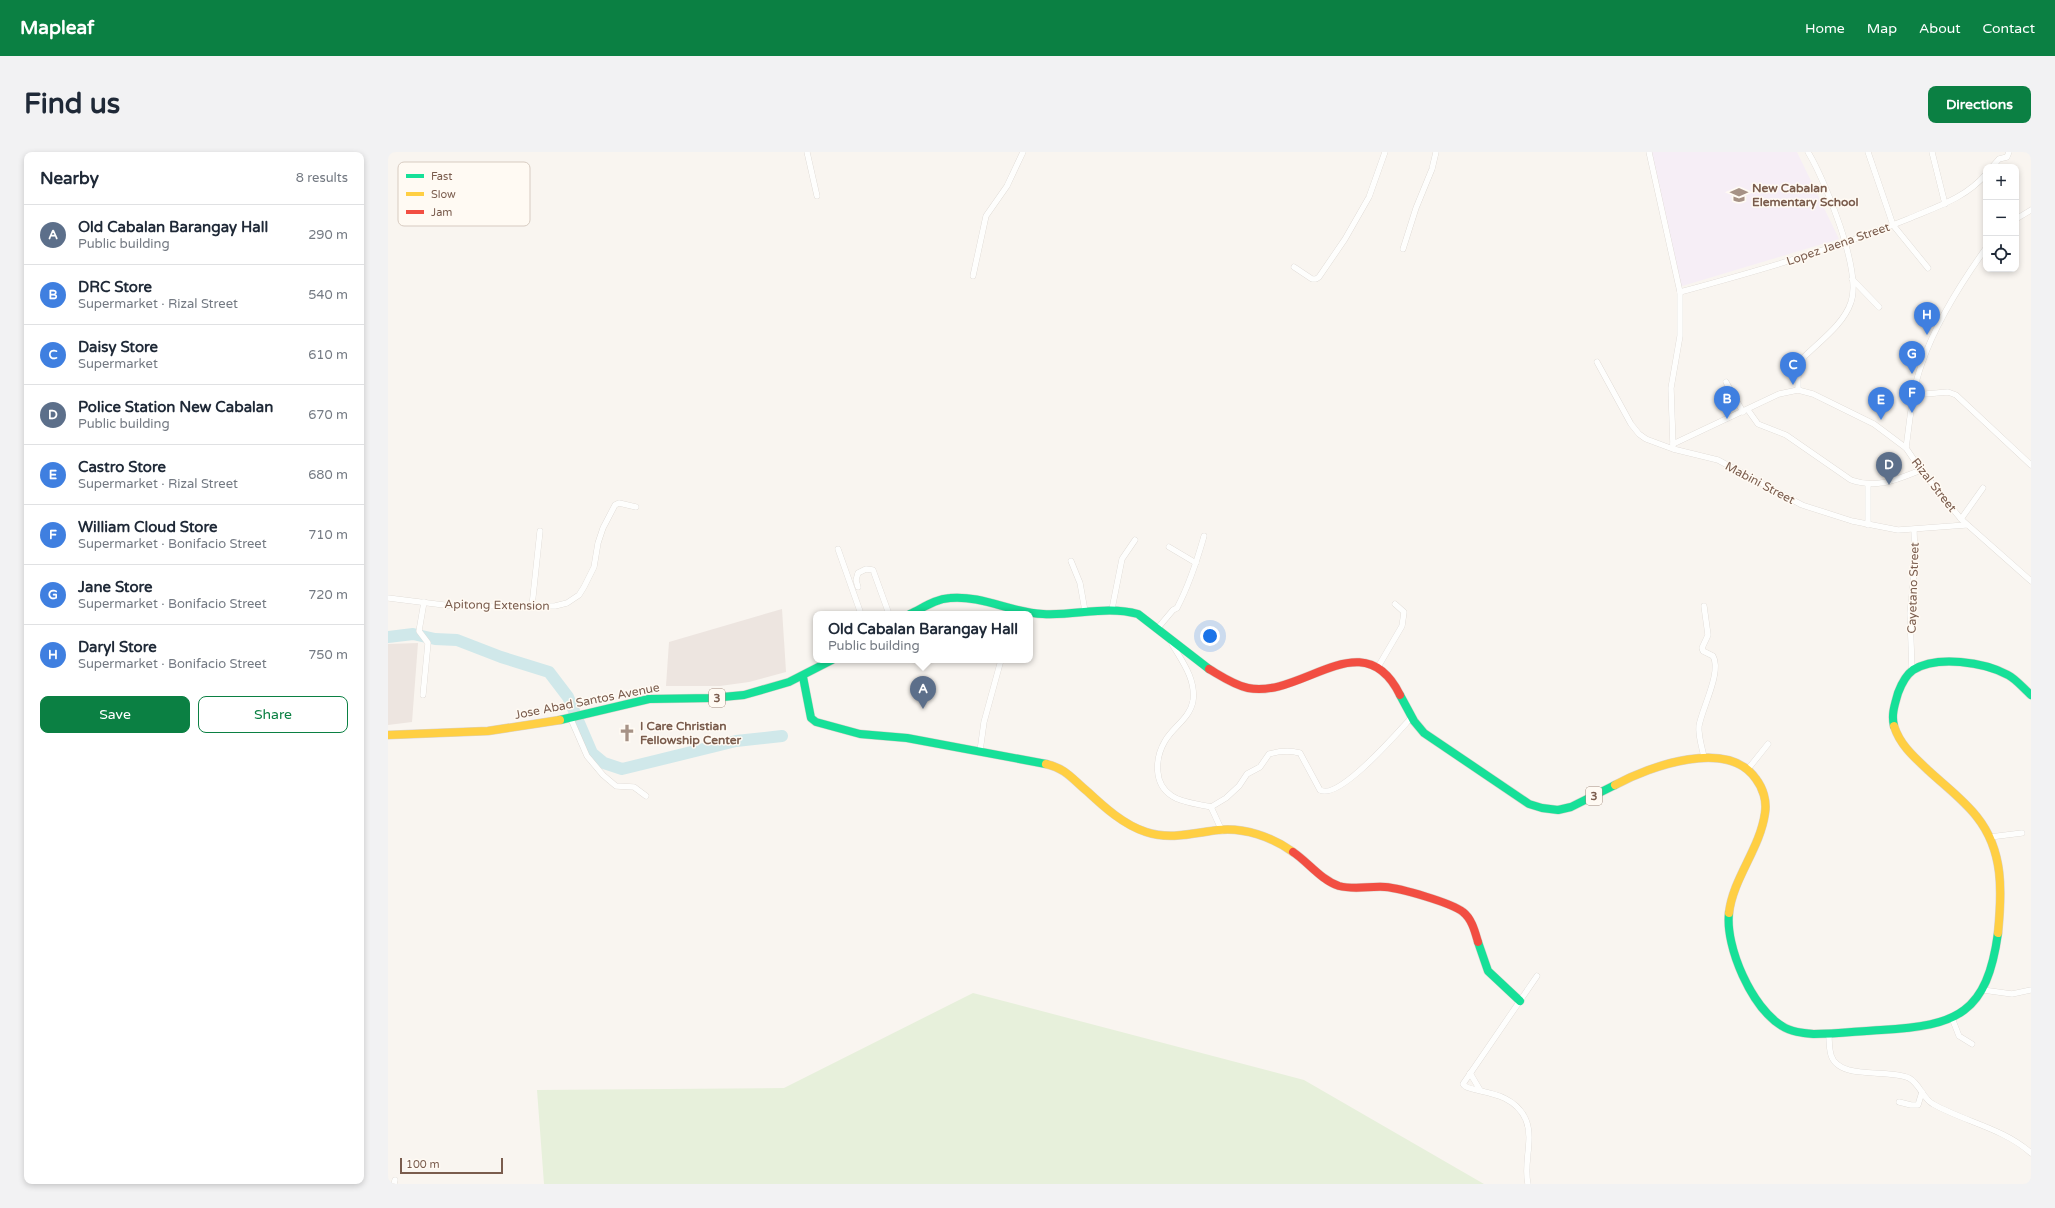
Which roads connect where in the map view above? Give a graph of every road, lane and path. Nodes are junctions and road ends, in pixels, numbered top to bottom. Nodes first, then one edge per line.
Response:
1 (807, 152) edge
2 (1024, 152) edge
3 (1385, 152) edge
4 (1436, 152) edge
5 (1649, 152) edge
6 (1808, 152) edge
7 (1868, 152) edge
8 (1932, 152) edge
9 (2009, 152) edge
10 (1994, 164) edge
11 (1983, 177) edge
12 (817, 196) dead end
13 (1945, 204) junction
14 (2031, 210) edge
15 (2019, 217) edge
16 (1893, 225) junction
17 (1844, 243) junction
18 (1403, 249) dead end
19 (1983, 253) edge
20 (1294, 267) dead end
21 (1928, 268) dead end
22 (973, 276) dead end
23 (1852, 279) junction
24 (1680, 292) junction
25 (1879, 307) dead end
26 (1597, 362) dead end
27 (1726, 382) dead end
28 (1798, 390) junction
29 (1914, 395) junction
30 (1745, 411) junction
31 (1673, 447) junction
32 (1906, 448) junction
33 (2031, 465) edge
34 (1921, 470) junction
35 (1868, 485) junction
36 (1982, 488) dead end
37 (636, 507) dead end
38 (1961, 519) junction
39 (1868, 525) junction
40 (1966, 525) junction
41 (1914, 530) junction
42 (540, 531) dead end
43 (1204, 536) dead end
44 (1135, 540) dead end
45 (1170, 547) dead end
46 (838, 549) dead end
47 (1071, 561) dead end
48 (1196, 563) junction
49 (2031, 582) edge
50 (858, 587) dead end
51 (388, 598) edge
52 (424, 602) junction
53 (1395, 604) dead end
54 (532, 606) junction
55 (1704, 606) dead end
56 (1112, 609) junction
57 (860, 611) edge
58 (888, 611) edge
59 (916, 611) edge
60 (1010, 611) edge
61 (1085, 611) junction
62 (1033, 613) edge
63 (1157, 629) junction
64 (1168, 637) junction
65 (827, 663) edge
66 (1000, 663) edge
67 (1378, 667) junction
68 (1912, 671) junction
69 (803, 677) junction
70 (423, 695) dead end
71 (2031, 695) edge
72 (571, 717) junction
73 (1411, 718) junction
74 (388, 735) edge
75 (1768, 744) dead end
76 (980, 751) junction
77 (1704, 757) junction
78 (1748, 769) junction
79 (646, 796) dead end
80 (1211, 807) junction
81 (1222, 831) junction
82 (2022, 833) dead end
83 (1990, 837) junction
84 (1537, 976) dead end
85 (1983, 990) junction
86 (2031, 990) edge
87 (1520, 1001) junction
88 (1952, 1018) junction
89 (1829, 1034) junction
90 (1972, 1044) dead end
91 (1470, 1073) junction
92 (1480, 1090) junction
93 (1922, 1092) junction
94 (1899, 1102) dead end
95 (2031, 1153) edge
96 (1528, 1184) edge

1 - 12 street
2 - 22 street
3 - 20 street
4 - 18 street
5 - 24 street
6 - 17 street
7 - 16 street
8 - 13 street
9 - 10 street
11 - 13 street, Lopez Jaena Street
13 - 16 street, Lopez Jaena Street
14 - 15 street
16 - 17 street, Lopez Jaena Street
16 - 21 street
17 - 23 street
17 - 24 street, Lopez Jaena Street
19 - 29 street
23 - 25 street
23 - 28 street
24 - 31 street
26 - 31 street, Mabini Street
27 - 30 street
28 - 30 street, Rizal Street
28 - 32 street, Rizal Street
29 - 32 street
29 - 33 street
30 - 31 street, Rizal Street
30 - 35 street
31 - 39 street, Mabini Street
32 - 34 street, Rizal Street
34 - 35 street
34 - 38 street, Rizal Street
35 - 39 street
36 - 38 street
37 - 54 street, Apitong Extension
38 - 40 street, Rizal Street
39 - 41 street, Mabini Street
40 - 41 street, Mabini Street
40 - 49 street, Rizal Street
41 - 68 street, Cayetano Street
42 - 54 street
43 - 48 street
44 - 56 street
45 - 48 street
46 - 57 street
47 - 61 street
48 - 63 street
50 - 58 street
51 - 52 street, Apitong Extension
52 - 54 street, Apitong Extension
52 - 70 street
53 - 67 street
55 - 77 street
56 - 61 main road, 3
56 - 63 main road, 3
59 - 60 main road, 3
61 - 62 main road, 3
63 - 64 main road, 3
64 - 67 main road, 3
64 - 80 street
65 - 69 main road, Jose Abad Santos Avenue / 3
66 - 76 street
67 - 73 main road, 3
68 - 71 main road
68 - 83 main road, 3
69 - 72 main road, Jose Abad Santos Avenue / 3
69 - 76 main road
72 - 74 main road, Jose Abad Santos Avenue / 3
72 - 79 street
73 - 77 main road, 3
73 - 80 street
75 - 78 street
76 - 81 main road
77 - 78 main road, 3
78 - 89 main road, 3
80 - 81 street
81 - 87 main road
82 - 83 street
83 - 85 main road, 3
84 - 87 street
85 - 86 street
85 - 88 main road, 3
87 - 91 street
88 - 89 main road, 3
88 - 90 street
89 - 93 street
91 - 92 street
91 - 92 street
92 - 96 street
93 - 94 street
93 - 95 street

